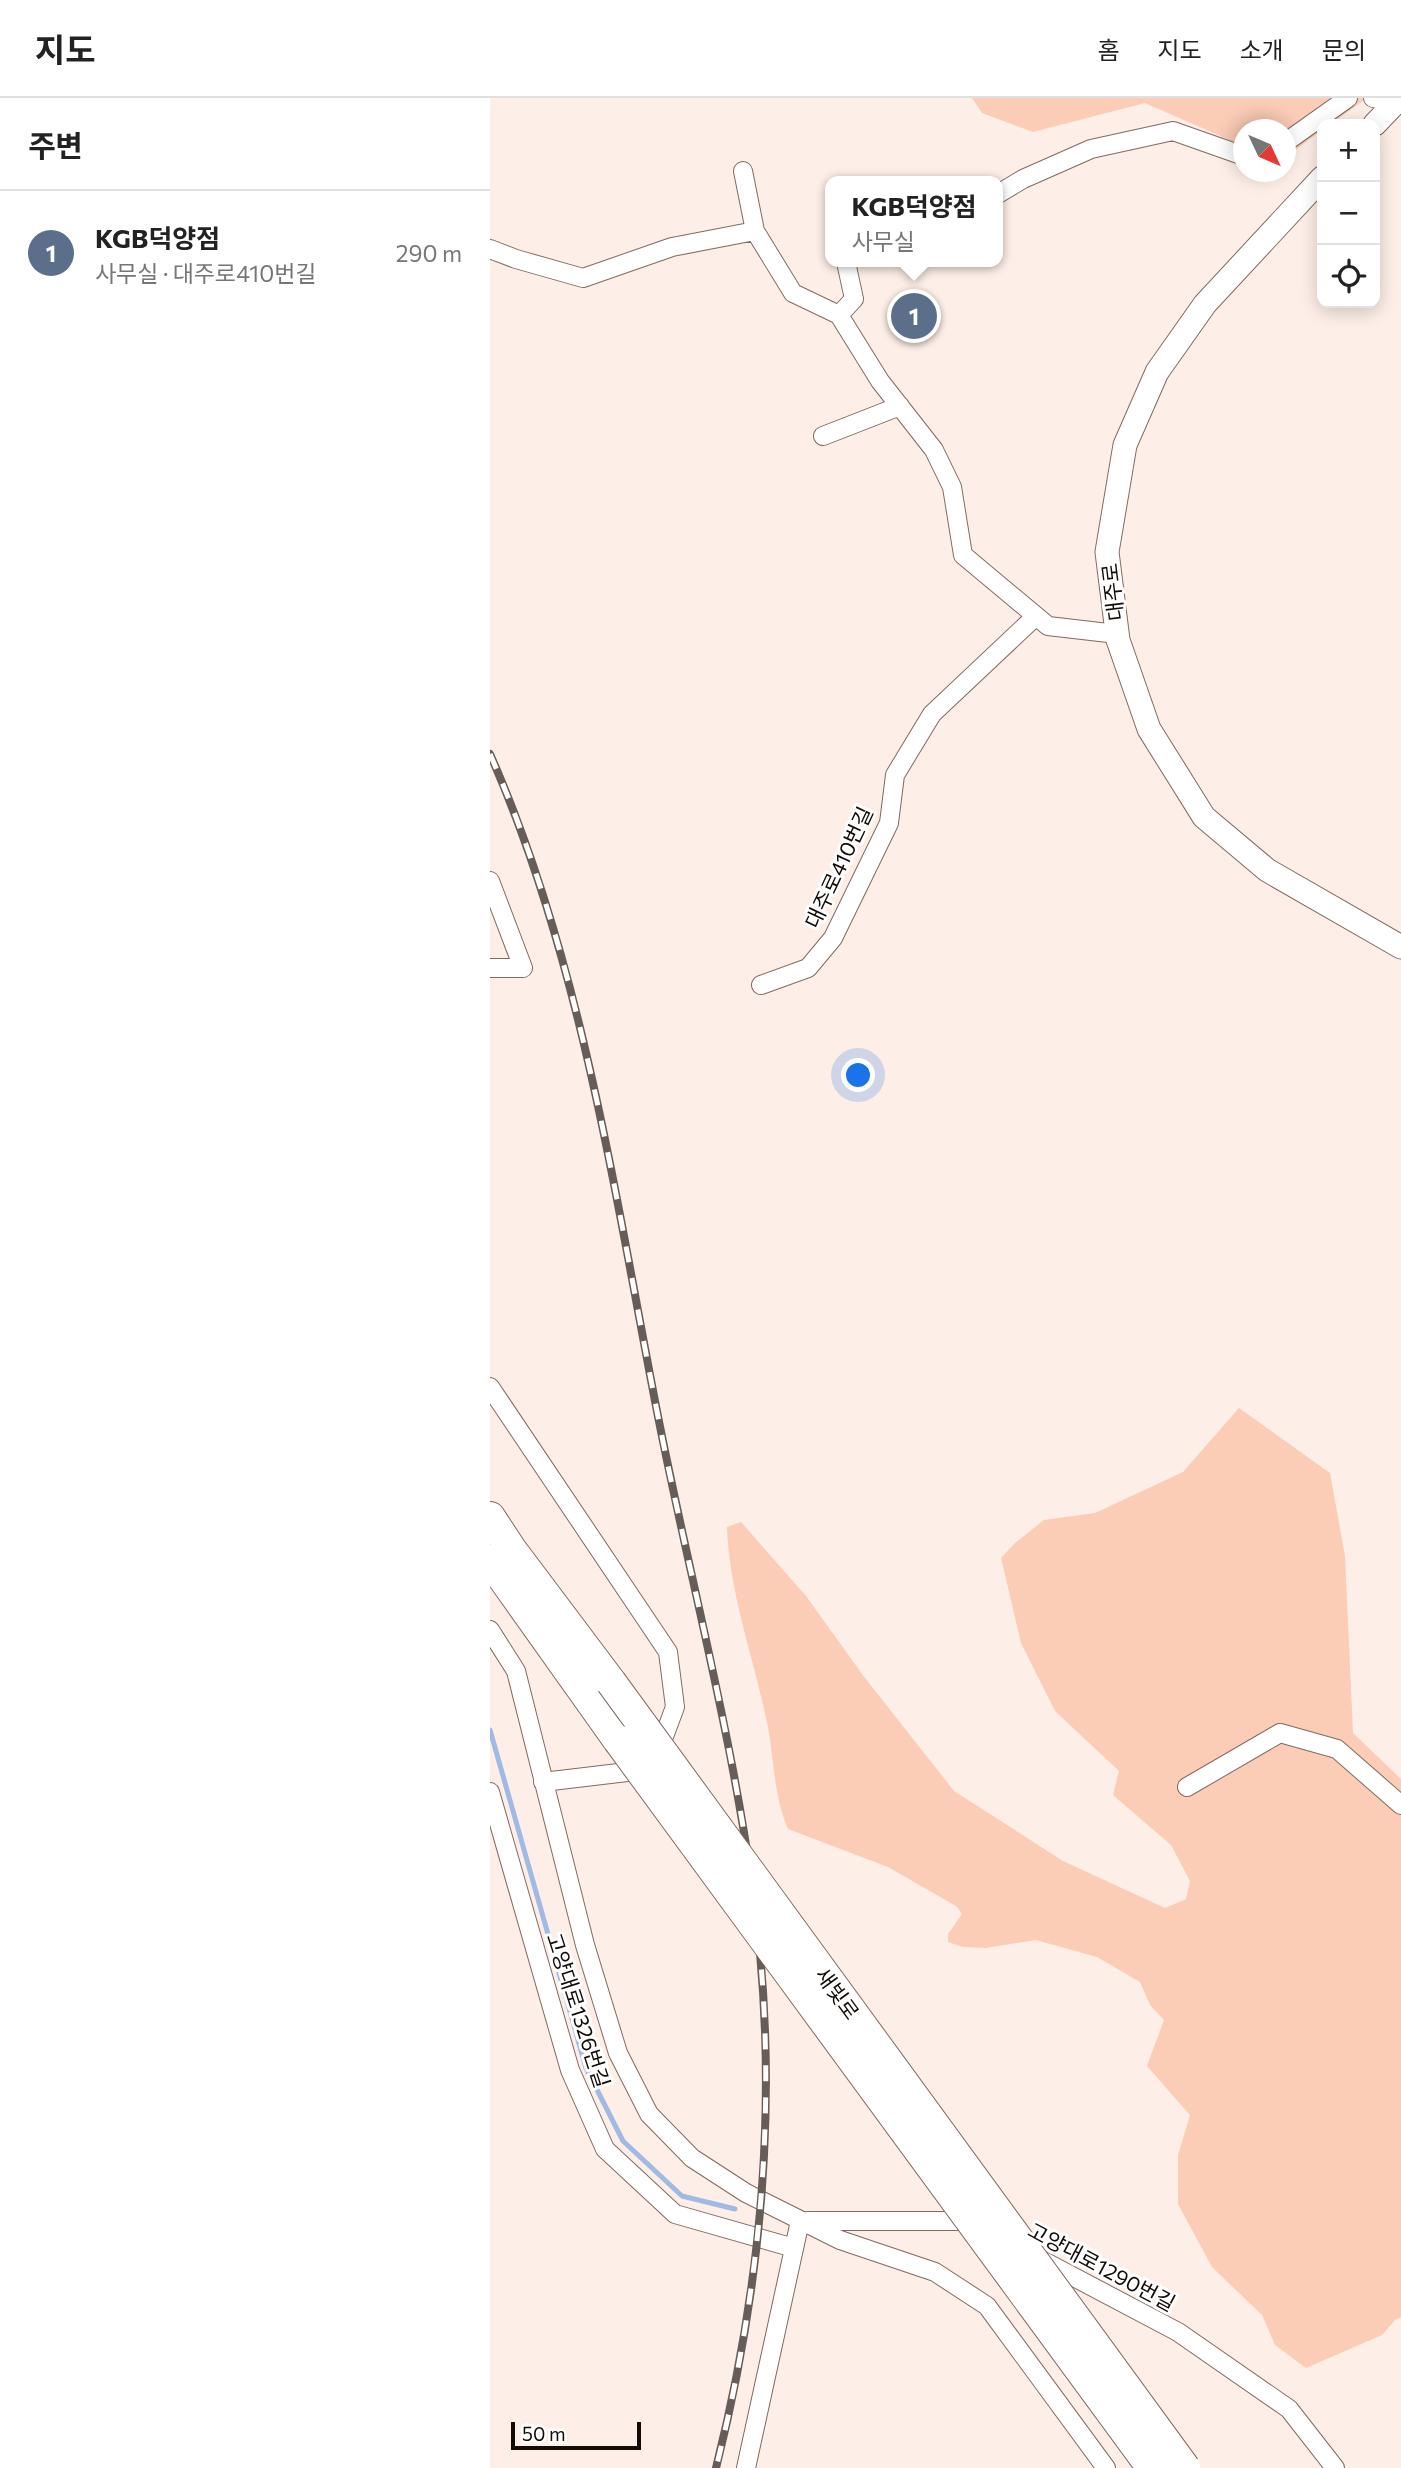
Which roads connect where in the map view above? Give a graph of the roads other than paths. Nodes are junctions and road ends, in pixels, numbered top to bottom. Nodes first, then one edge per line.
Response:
1 (1348, 98) edge
2 (1373, 98) edge
3 (1399, 100) edge
4 (1380, 119) edge
5 (1296, 135) edge
6 (1233, 152) edge
7 (743, 171) dead end
8 (1318, 182) edge
9 (1003, 191) edge
10 (755, 231) junction
11 (490, 249) edge
12 (847, 267) edge
13 (839, 315) junction
14 (900, 406) junction
15 (823, 436) dead end
16 (1036, 616) junction
17 (1117, 634) junction
18 (490, 881) edge
19 (1401, 947) edge
20 (490, 968) edge
21 (761, 985) dead end
22 (490, 1387) edge
23 (490, 1517) edge
24 (490, 1560) edge
25 (490, 1630) edge
26 (543, 1782) junction
27 (1187, 1787) dead end
28 (490, 1792) edge
29 (1401, 1805) edge
30 (800, 2221) junction
31 (794, 2248) junction
32 (746, 2468) edge
33 (1106, 2468) edge
34 (1152, 2468) edge
35 (1185, 2468) edge
36 (1335, 2468) edge

1 - 5 street
2 - 3 street
3 - 4 street
6 - 9 street
7 - 10 street
8 - 17 street, 대주로
10 - 11 street
10 - 13 street
12 - 13 street
13 - 14 street
14 - 15 street
14 - 16 street
16 - 17 street
16 - 21 street, 대주로410번길
17 - 19 street, 대주로
18 - 20 street
22 - 26 street
23 - 35 highway, 새빛로, bridge
24 - 34 highway, 새빛로, bridge
25 - 26 street, 고양대로1326번길
26 - 30 street, 고양대로1326번길
27 - 29 street
28 - 31 street, 고양대로1326번길
30 - 31 street
30 - 33 street, 고양대로1326번길
30 - 36 street, 고양대로1290번길
31 - 32 street

